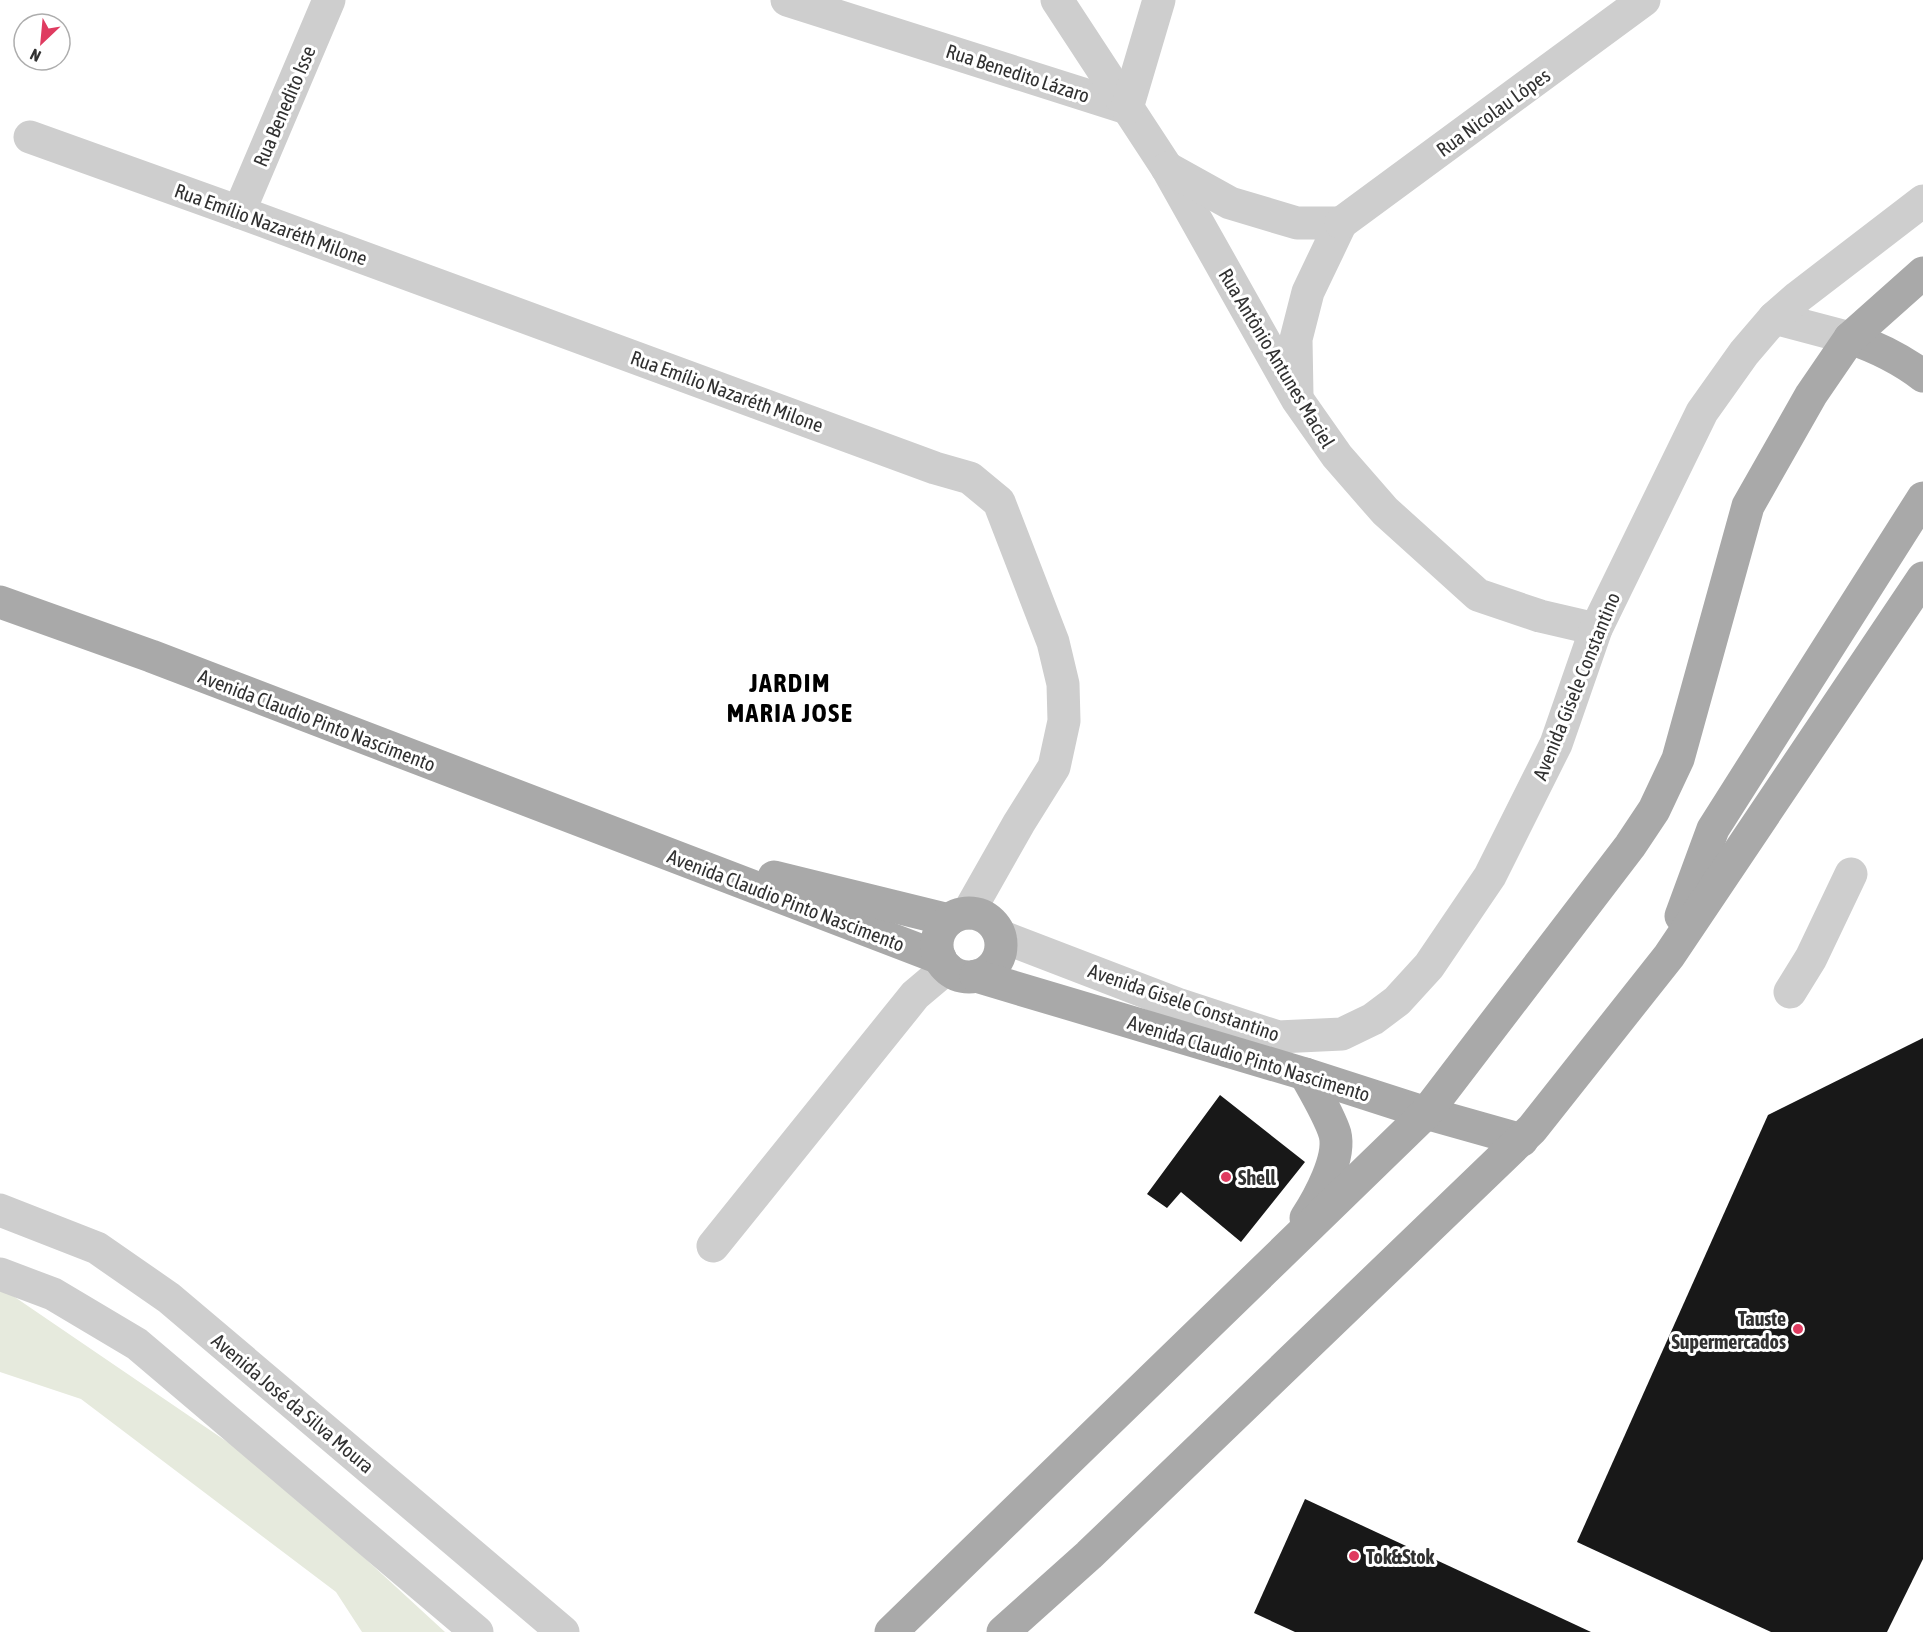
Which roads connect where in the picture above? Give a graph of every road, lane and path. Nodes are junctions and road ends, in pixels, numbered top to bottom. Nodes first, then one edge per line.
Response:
1 (329, 0) edge
2 (786, 0) edge
3 (1057, 0) edge
4 (1159, 0) edge
5 (1644, 0) edge
6 (1127, 108) junction
7 (30, 137) dead end
8 (1167, 168) junction
9 (1923, 201) edge
10 (239, 212) junction
11 (1341, 223) junction
12 (1923, 273) edge
13 (1774, 318) junction
14 (1850, 338) junction
15 (1923, 376) edge
16 (1297, 399) junction
17 (1923, 498) edge
18 (1923, 578) edge
19 (0, 602) edge
20 (1596, 628) junction
21 (632, 842) junction
22 (1851, 874) dead end
23 (958, 916) junction
24 (1000, 936) junction
25 (1663, 963) junction
26 (954, 967) junction
27 (1790, 992) dead end
28 (1305, 1074) junction
29 (1426, 1113) junction
30 (1522, 1140) junction
31 (0, 1210) edge
32 (713, 1246) dead end
33 (1281, 1254) junction
34 (0, 1274) edge
35 (477, 1632) edge
36 (563, 1632) edge
37 (891, 1632) edge
38 (1003, 1632) edge

1 - 10 street, Rua Benedito Isse
2 - 6 street, Rua Benedito Lázaro
3 - 6 street, Rua Benedito Lázaro
4 - 6 street
5 - 11 street, Rua Nicolau Lópes
6 - 8 street, Rua Antônio Antunes Maciel
7 - 10 street, Rua Emílio Nazaréth Milone
8 - 11 street
8 - 16 street, Rua Antônio Antunes Maciel
9 - 13 street, Avenida Gisele Constantino
10 - 23 street, Rua Emílio Nazaréth Milone
11 - 16 street, Rua Nicolau Lópes
12 - 14 main road
13 - 14 street
13 - 20 street, Avenida Gisele Constantino
14 - 15 main road
14 - 29 main road
16 - 20 street, Rua Antônio Antunes Maciel
17 - 25 main road
18 - 25 main road
19 - 21 main road, Avenida Claudio Pinto Nascimento
20 - 24 street, Avenida Gisele Constantino
21 - 23 main road, Avenida Claudio Pinto Nascimento
21 - 26 main road, Avenida Claudio Pinto Nascimento
22 - 27 street
23 - 24 main road
23 - 26 main road
24 - 26 main road
25 - 30 main road
26 - 28 main road, Avenida Claudio Pinto Nascimento
26 - 32 street
28 - 29 main road, Avenida Claudio Pinto Nascimento
28 - 33 main road
29 - 30 main road, Avenida Claudio Pinto Nascimento
29 - 33 main road
30 - 38 main road
31 - 36 street, Avenida José da Silva Moura
33 - 37 main road
34 - 35 street

